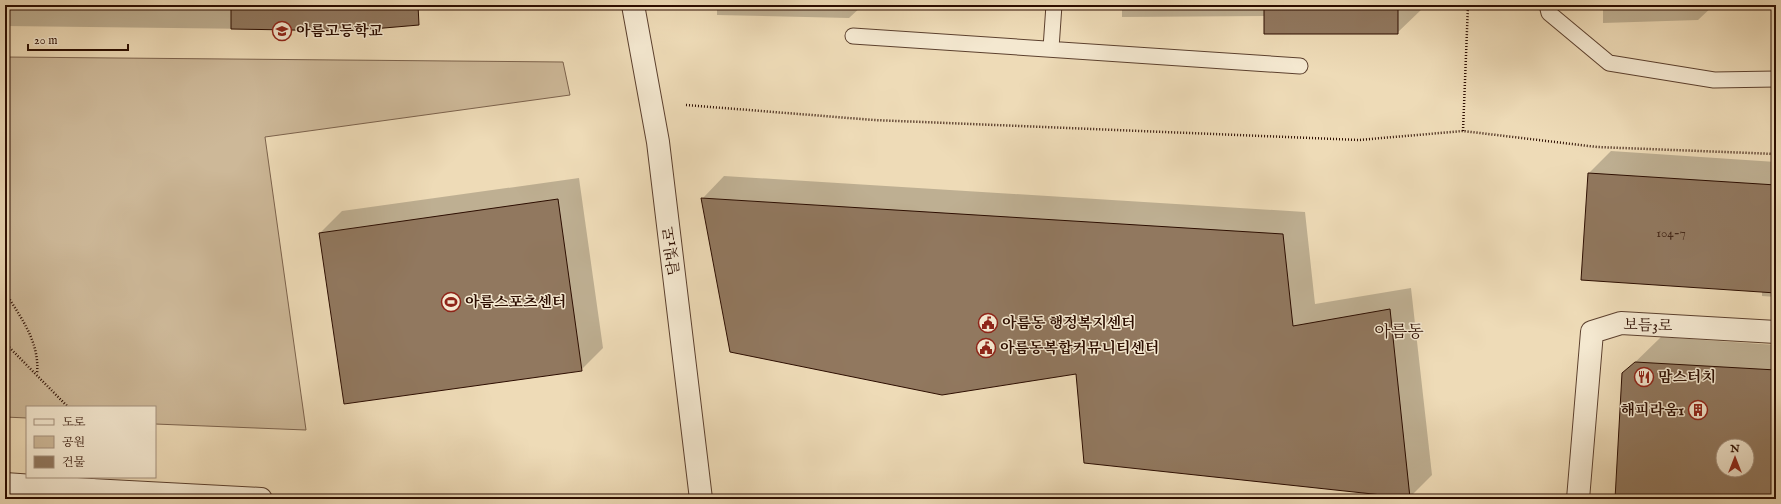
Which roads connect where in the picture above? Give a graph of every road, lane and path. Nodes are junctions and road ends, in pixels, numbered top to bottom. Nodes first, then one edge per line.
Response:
1 (632, 5) edge
2 (1054, 5) edge
3 (1468, 5) edge
4 (1547, 5) edge
5 (852, 36) dead end
6 (1051, 48) junction
7 (1300, 66) dead end
8 (1776, 79) edge
9 (686, 105) dead end
10 (1463, 131) junction
11 (1776, 154) edge
12 (5, 292) edge
13 (1776, 332) edge
14 (5, 343) edge
15 (37, 374) junction
16 (67, 406) edge
17 (5, 484) edge
18 (261, 499) edge
19 (701, 499) edge
20 (1578, 499) edge

1 - 19 street, 달빛1로
2 - 6 lane
3 - 10 path
4 - 8 lane
5 - 6 lane
6 - 7 lane
9 - 10 path
10 - 11 path
12 - 15 path
13 - 20 street, 보듬3로
14 - 15 path
15 - 16 path
17 - 18 street, bridge

